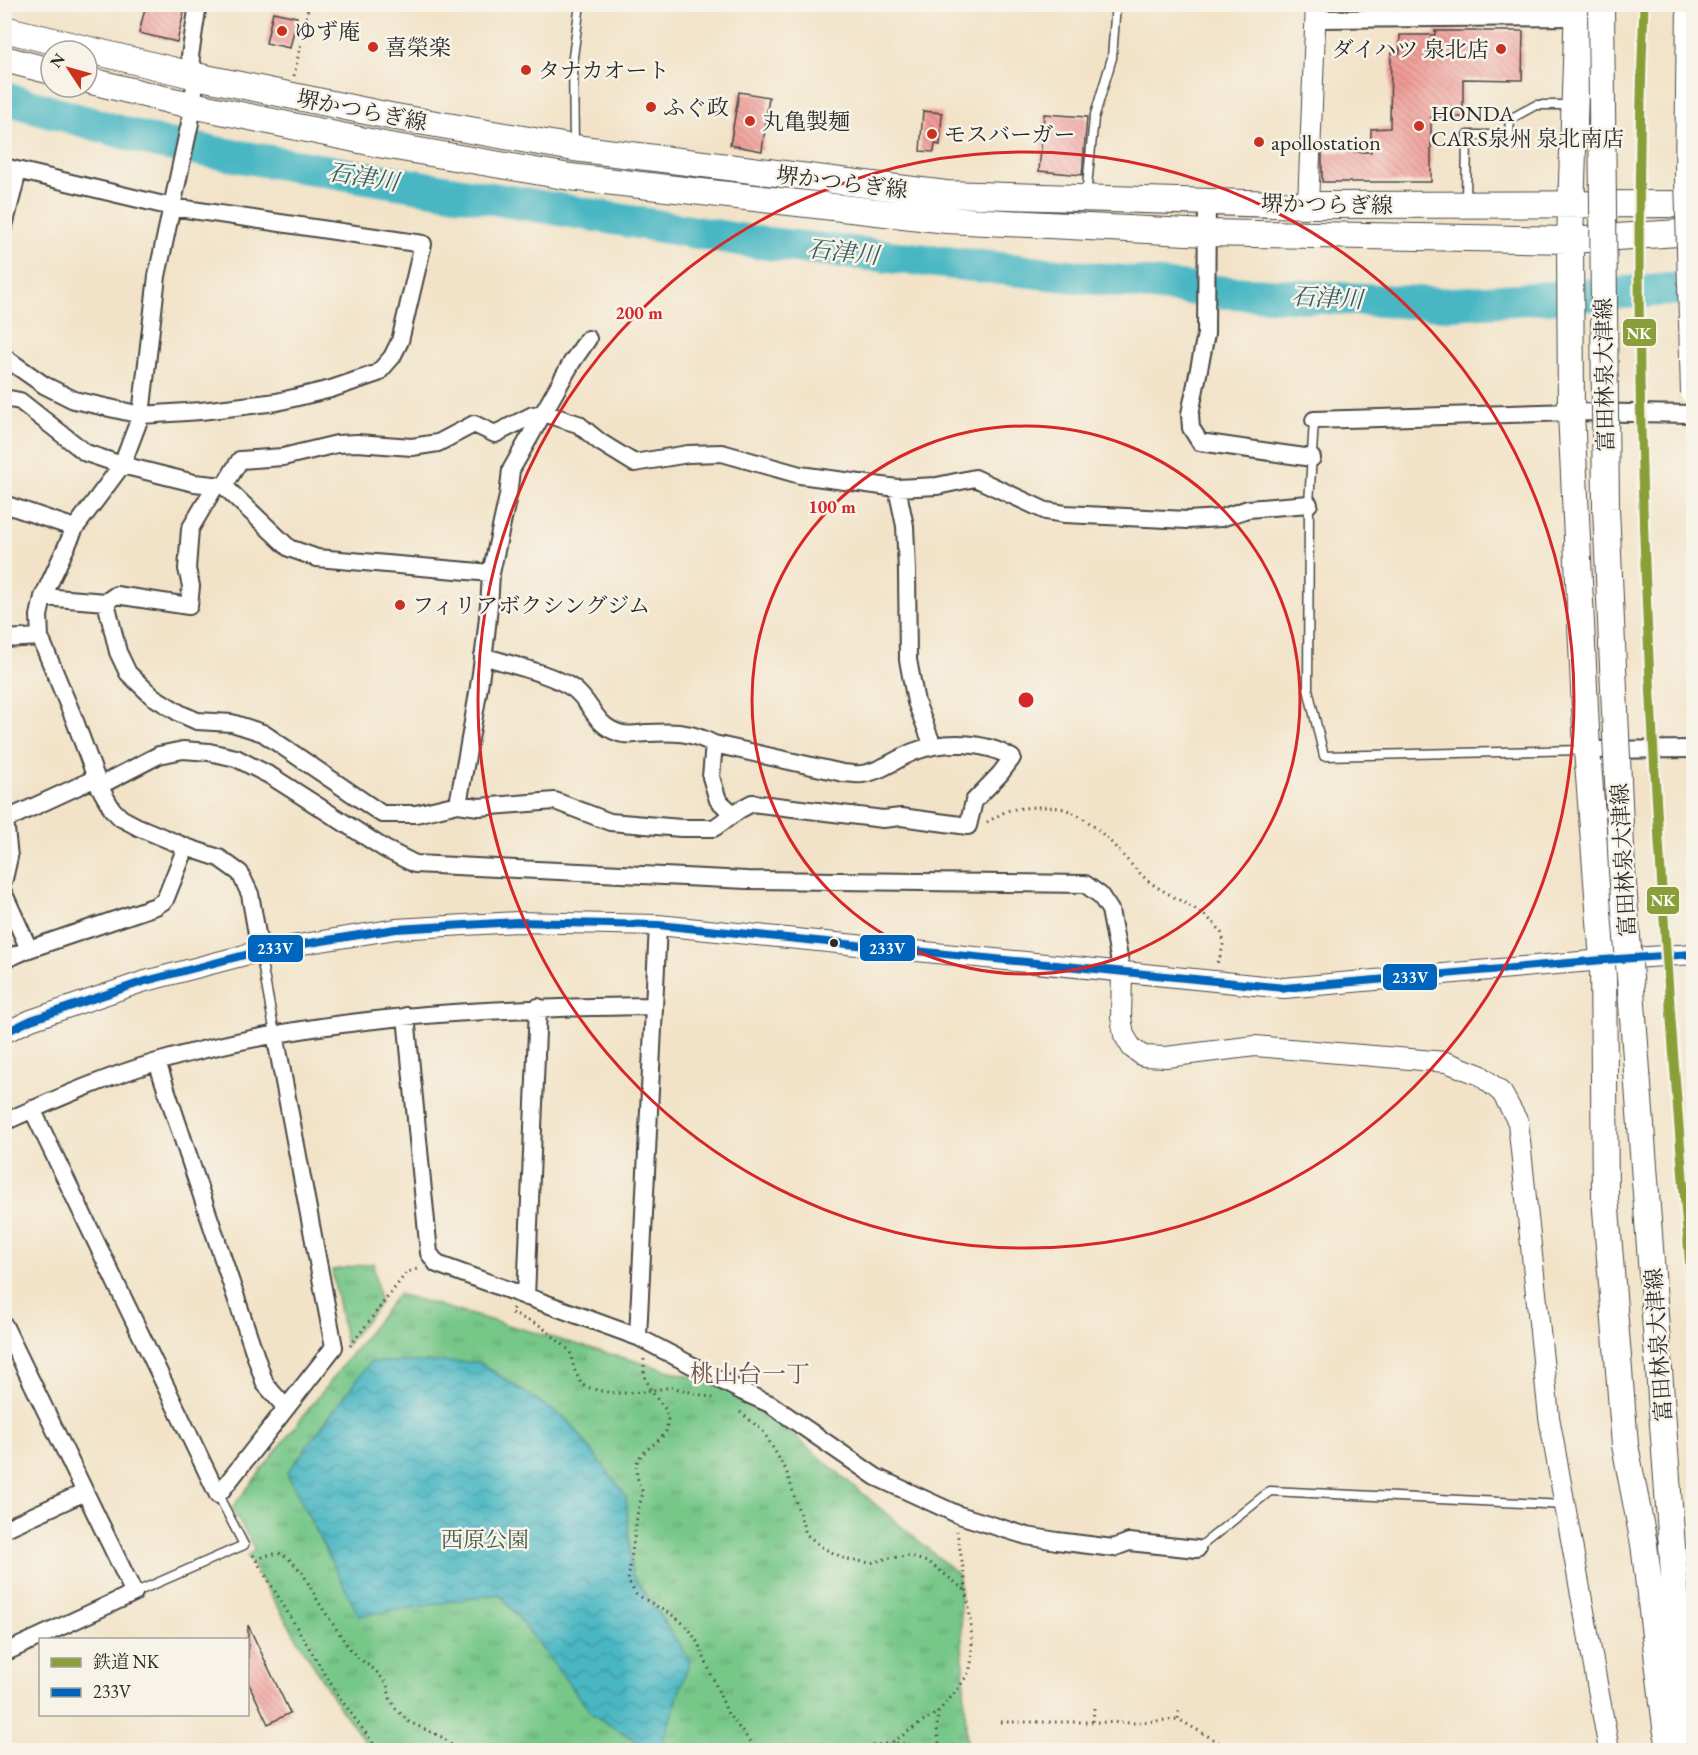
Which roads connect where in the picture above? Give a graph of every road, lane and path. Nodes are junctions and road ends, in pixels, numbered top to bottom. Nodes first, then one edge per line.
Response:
1 (198, 4) edge
2 (309, 4) edge
3 (580, 4) edge
4 (1116, 4) edge
5 (1601, 4) edge
6 (1690, 4) edge
7 (1578, 10) edge
8 (1316, 12) edge
9 (4, 29) edge
10 (4, 59) edge
11 (39, 68) edge
12 (196, 76) junction
13 (99, 84) edge
14 (290, 96) junction
15 (1575, 105) junction
16 (190, 117) junction
17 (574, 148) junction
18 (11, 169) edge
19 (1086, 197) junction
20 (1207, 202) junction
21 (1572, 204) junction
22 (1694, 204) edge
23 (1308, 205) junction
24 (1466, 205) junction
25 (172, 207) junction
26 (4, 226) edge
27 (1694, 232) edge
28 (1207, 245) junction
29 (1570, 248) junction
30 (588, 339) dead end
31 (4, 357) edge
32 (1694, 393) edge
33 (4, 398) edge
34 (1571, 412) junction
35 (543, 413) junction
36 (1694, 414) edge
37 (141, 415) junction
38 (1314, 420) joint
39 (1312, 458) junction
40 (122, 465) junction
41 (220, 486) junction
42 (897, 488) junction
43 (4, 504) edge
44 (1309, 504) junction
45 (75, 528) junction
46 (491, 573) junction
47 (43, 597) junction
48 (106, 602) junction
49 (40, 637) junction
50 (4, 639) edge
51 (483, 656) junction
52 (714, 744) junction
53 (933, 746) junction
54 (1694, 749) edge
55 (1587, 750) junction
56 (97, 782) junction
57 (458, 804) junction
58 (733, 814) junction
59 (968, 826) junction
60 (186, 847) junction
61 (4, 879) edge
62 (4, 894) edge
63 (658, 925) junction
64 (30, 949) junction
65 (260, 951) junction
66 (1694, 954) edge
67 (4, 960) edge
68 (1603, 960) junction
69 (1122, 973) junction
70 (1208, 981) junction
71 (653, 1006) junction
72 (538, 1007) junction
73 (406, 1016) junction
74 (4, 1033) edge
75 (275, 1034) junction
76 (157, 1062) junction
77 (32, 1109) junction
78 (4, 1122) edge
79 (430, 1272) dead end
80 (520, 1302) junction
81 (4, 1325) edge
82 (638, 1337) junction
83 (346, 1352) dead end
84 (634, 1355) dead end
85 (651, 1391) junction
86 (723, 1400) dead end
87 (733, 1407) dead end
88 (286, 1408) junction
89 (86, 1492) junction
90 (218, 1495) junction
91 (1565, 1505) junction
92 (959, 1515) junction
93 (4, 1529) edge
94 (244, 1545) junction
95 (1197, 1549) joint
96 (257, 1561) junction
97 (966, 1591) junction
98 (134, 1593) junction
99 (4, 1653) edge
100 (1094, 1708) dead end
101 (1179, 1711) dead end
102 (938, 1712) junction
103 (1178, 1719) junction
104 (1001, 1722) dead end
105 (1093, 1722) junction
106 (891, 1743) junction
107 (378, 1750) edge
108 (456, 1750) edge
109 (757, 1750) edge
110 (855, 1750) edge
111 (884, 1750) edge
112 (940, 1750) edge
113 (1233, 1750) edge
114 (1608, 1750) edge
115 (1671, 1750) edge
116 (1687, 1750) edge

1 - 12 street
2 - 14 path
3 - 17 lane
4 - 19 lane
5 - 116 main road, 富田林泉大津線, bridge
6 - 32 main road, bridge
7 - 8 street
7 - 15 main road
8 - 23 street
9 - 12 main road, 堺かつらぎ線
10 - 11 main road
12 - 14 main road, 堺かつらぎ線
12 - 16 street
13 - 16 main road, 堺かつらぎ線
14 - 17 main road, 堺かつらぎ線
15 - 21 main road
15 - 24 lane
16 - 25 street
16 - 28 main road, 堺かつらぎ線
17 - 19 main road, 堺かつらぎ線
18 - 25 street
18 - 26 street
19 - 20 main road, 堺かつらぎ線
20 - 23 main road, 堺かつらぎ線
20 - 28 street
21 - 22 main road, 堺かつらぎ線
21 - 24 main road, 堺かつらぎ線
21 - 29 main road
23 - 24 main road, 堺かつらぎ線
25 - 37 street
25 - 37 street
27 - 29 main road, 堺かつらぎ線
28 - 29 main road, 堺かつらぎ線
28 - 39 street
29 - 34 main road
30 - 35 street
31 - 37 street
33 - 40 street
34 - 36 street
34 - 38 street
34 - 55 main road
35 - 41 street
35 - 42 street
35 - 46 street
37 - 40 street
38 - 39 lane
39 - 44 lane
40 - 41 street
40 - 45 street
41 - 46 street
41 - 48 street
42 - 44 street
42 - 53 street
43 - 45 street
44 - 55 lane
45 - 47 street
46 - 51 street
47 - 48 street
47 - 49 street
48 - 57 street
49 - 50 street
49 - 56 street
51 - 52 street
51 - 57 street
52 - 53 street
52 - 58 street
53 - 59 street
54 - 55 street
55 - 68 main road
56 - 60 street
56 - 61 street
56 - 69 street
57 - 58 street
58 - 59 street
59 - 70 path
60 - 64 street
60 - 65 street
62 - 64 street
63 - 65 street
63 - 69 street
63 - 71 street
64 - 67 street
65 - 74 street
65 - 75 lane
66 - 68 street
68 - 70 street
68 - 115 main road
69 - 70 street
69 - 91 street
71 - 72 street
71 - 82 street
72 - 73 street
72 - 80 street
73 - 75 street
73 - 80 street
75 - 76 street
75 - 88 street
76 - 77 street
76 - 88 street
77 - 78 street
77 - 90 street
79 - 83 path
80 - 82 street
80 - 85 path
81 - 89 street
82 - 92 street
84 - 85 path
85 - 86 path
85 - 109 path
87 - 97 path
88 - 90 street
89 - 93 street
89 - 98 street
90 - 94 lane
91 - 95 lane
91 - 114 street
92 - 95 street
92 - 97 path
94 - 96 path
94 - 98 lane
96 - 107 path
96 - 108 path
97 - 102 path
98 - 99 street
100 - 105 path
101 - 103 path
102 - 106 path
102 - 112 path
103 - 105 path
103 - 113 path
104 - 105 path
106 - 110 path
106 - 111 path
106 - 112 path

